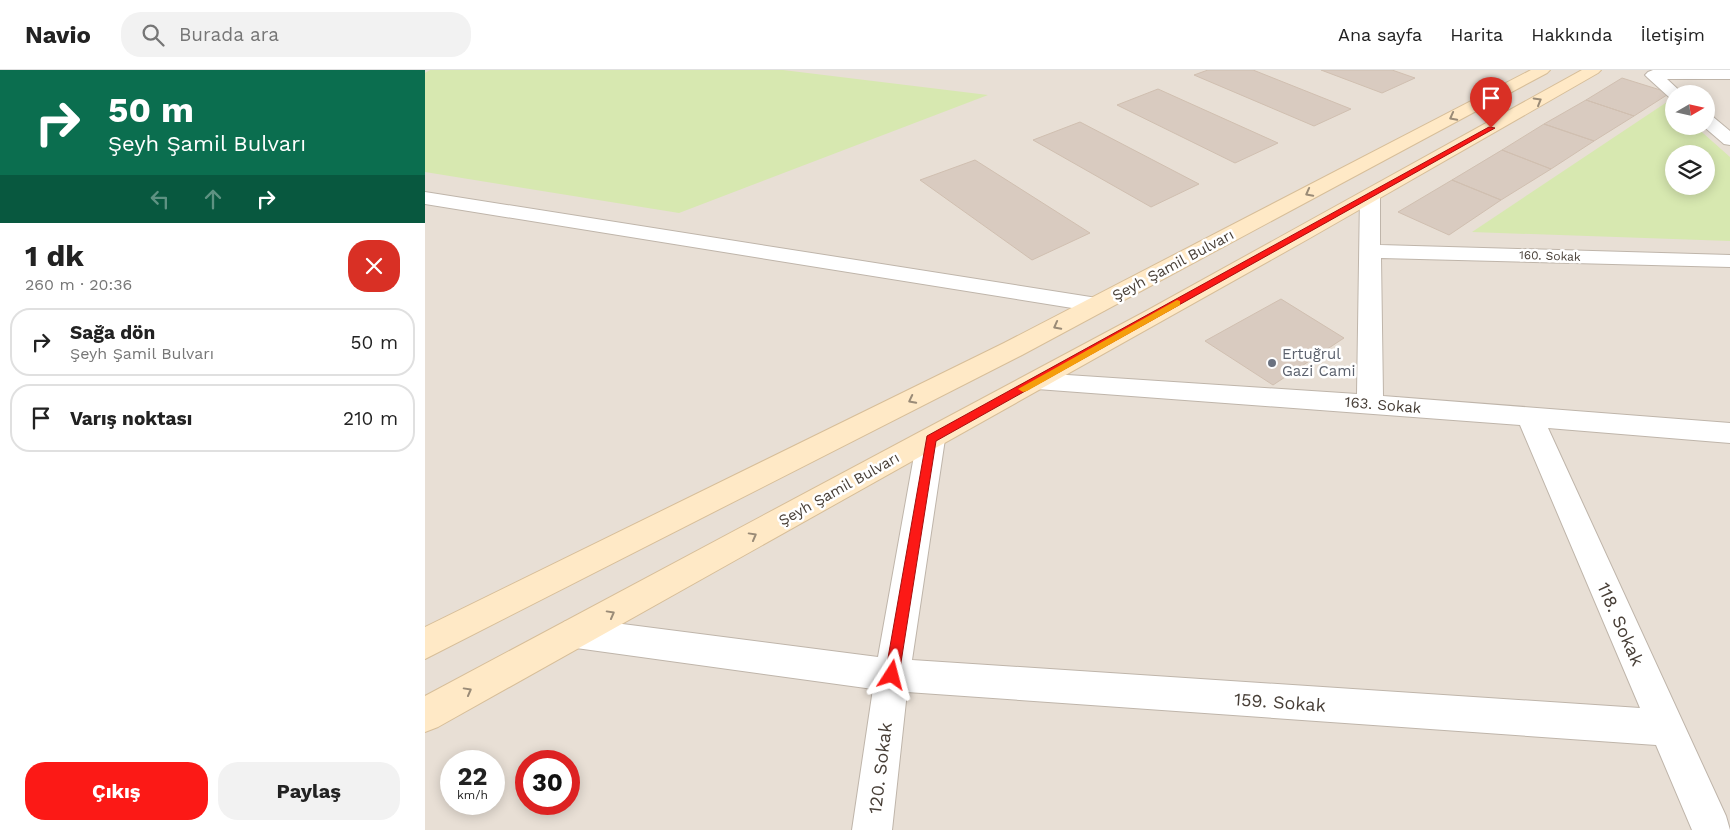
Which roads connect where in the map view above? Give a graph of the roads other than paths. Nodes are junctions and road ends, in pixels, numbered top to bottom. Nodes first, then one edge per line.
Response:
1 (1542, 70) edge
2 (1593, 70) edge
3 (1730, 74) edge
4 (1665, 85) edge
5 (1715, 128) edge
6 (1730, 140) edge
7 (1370, 196) junction
8 (425, 198) edge
9 (1371, 251) junction
10 (1730, 261) edge
11 (1097, 305) junction
12 (1037, 381) junction
13 (1369, 404) junction
14 (1530, 418) junction
15 (1730, 433) edge
16 (931, 439) junction
17 (576, 633) junction
18 (425, 644) edge
19 (892, 675) junction
20 (425, 715) edge
21 (1667, 728) junction
22 (872, 830) edge
23 (1712, 830) edge

1 -> 11 main road, Şeyh Şamil Bulvarı
7 -> 2 main road, Şeyh Şamil Bulvarı
3 - 4 street
5 - 6 street
7 - 9 street
7 - 12 main road, Şeyh Şamil Bulvarı
8 - 11 street
9 - 10 street, 160. Sokak
9 - 13 street
11 -> 18 main road, Şeyh Şamil Bulvarı
12 - 13 street, 163. Sokak
12 - 16 main road, Şeyh Şamil Bulvarı
13 - 14 street, 163. Sokak
14 - 15 street, 163. Sokak
14 - 21 street, 118. Sokak
17 -> 16 main road, Şeyh Şamil Bulvarı
16 - 19 street, 120. Sokak
17 - 19 street, 159. Sokak
20 -> 17 main road, Şeyh Şamil Bulvarı
19 - 21 street, 159. Sokak
19 - 22 street, 120. Sokak
21 - 23 street, 118. Sokak

